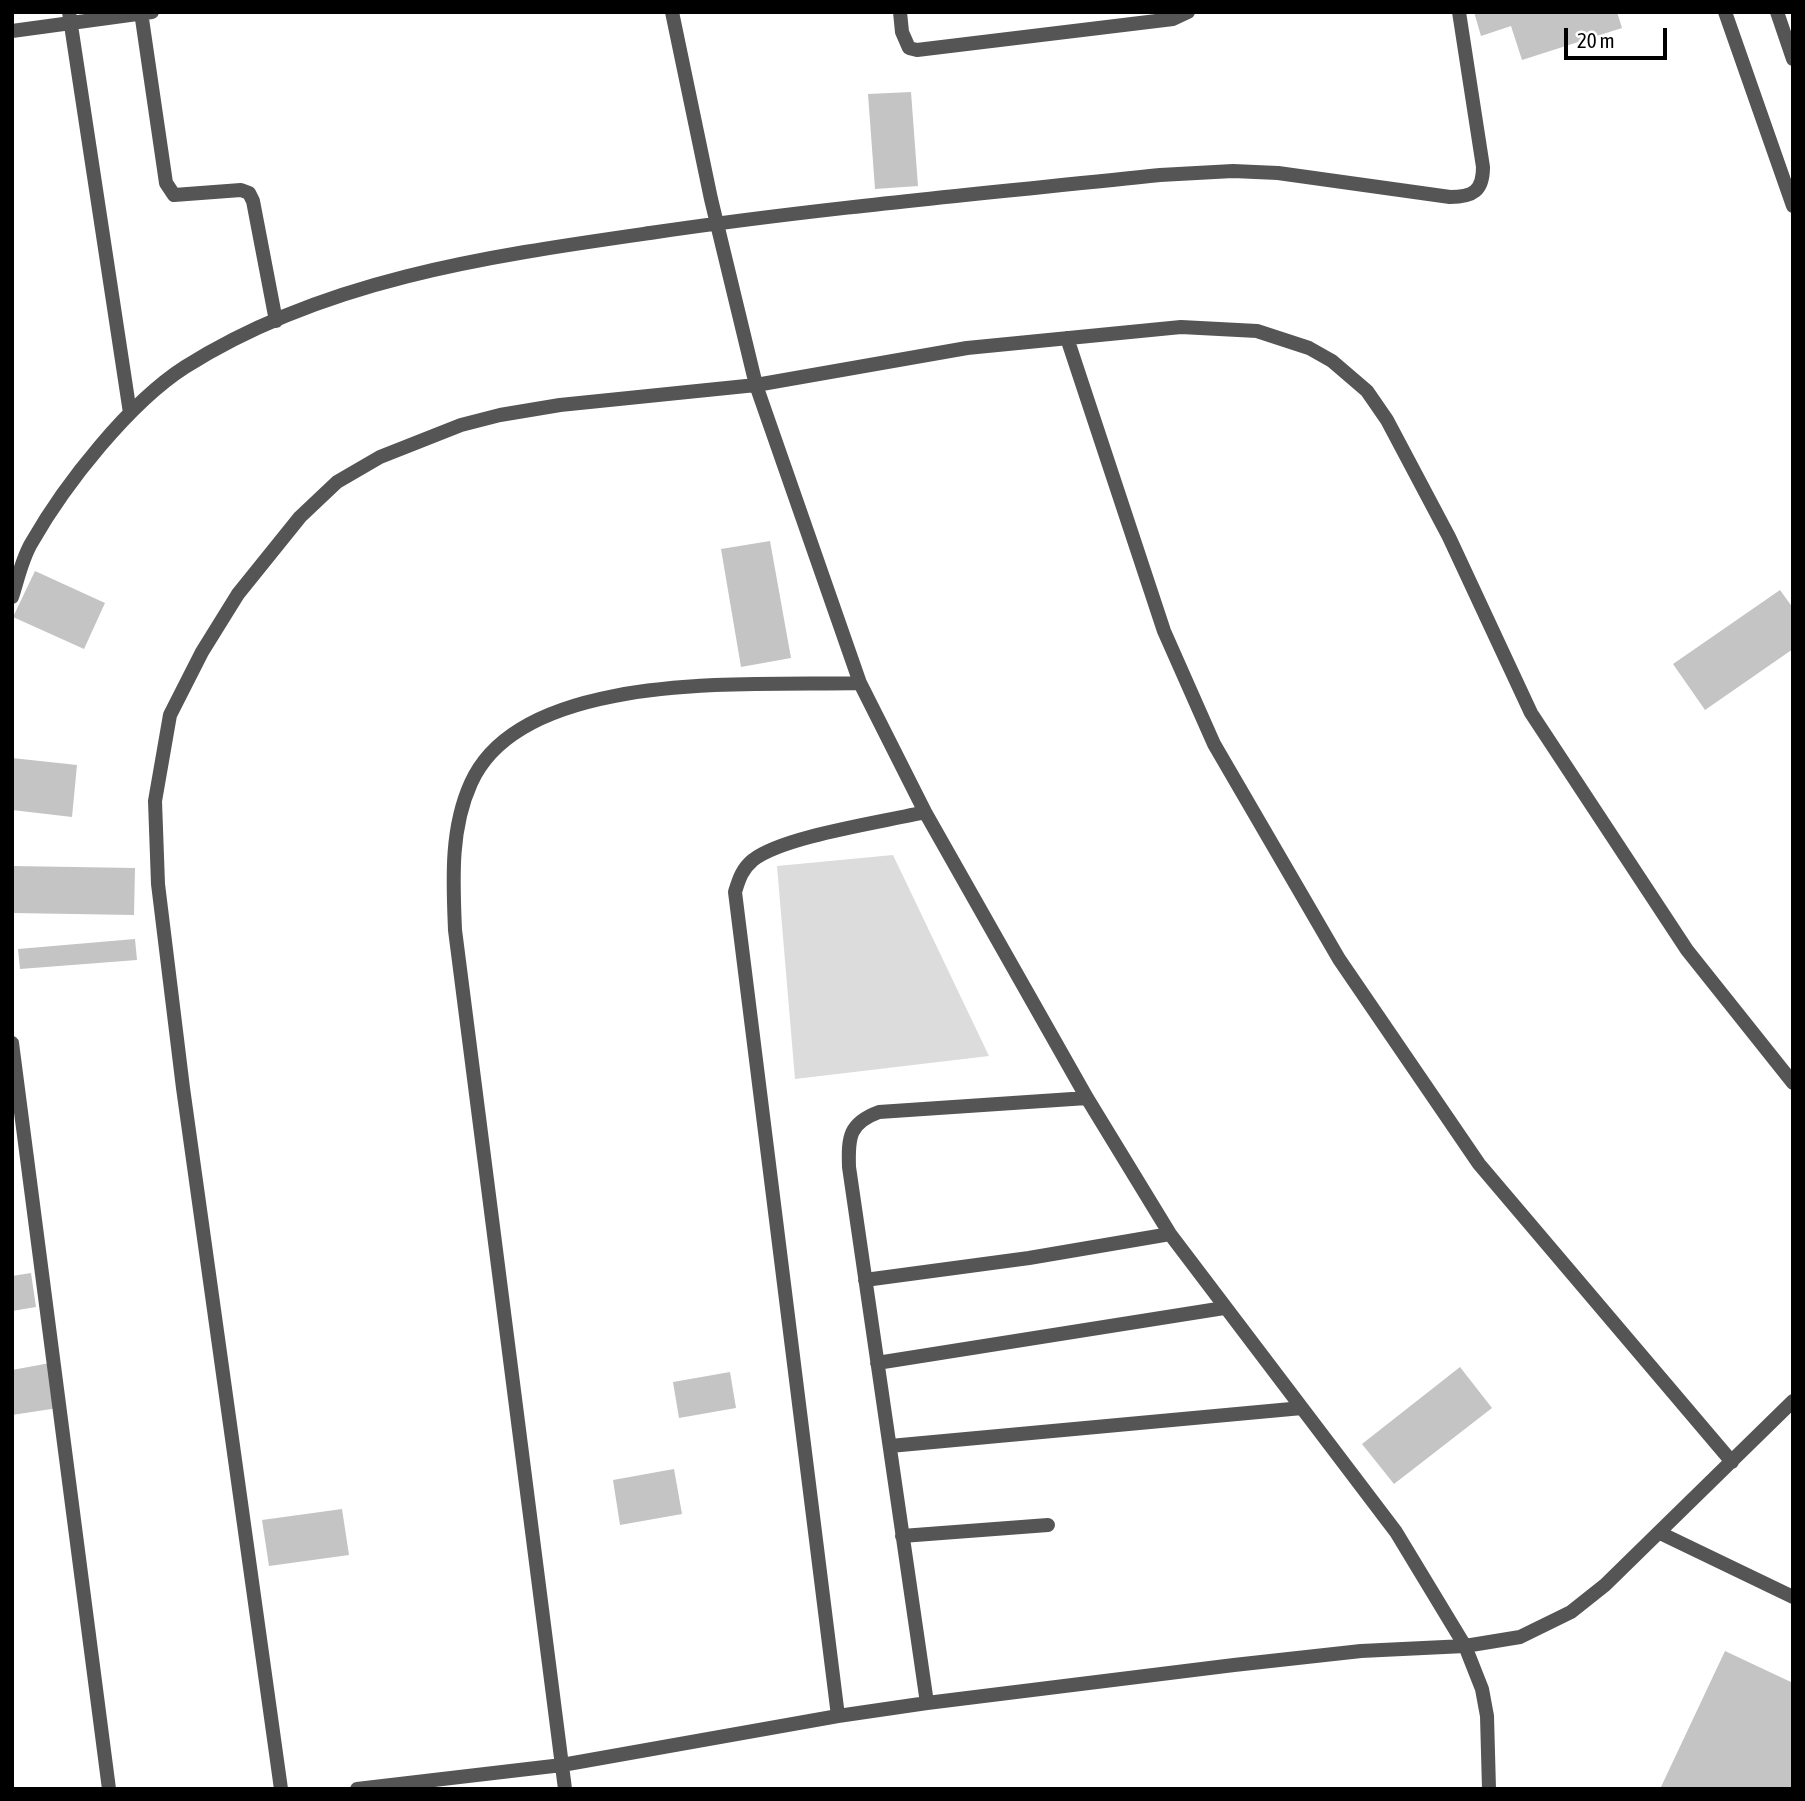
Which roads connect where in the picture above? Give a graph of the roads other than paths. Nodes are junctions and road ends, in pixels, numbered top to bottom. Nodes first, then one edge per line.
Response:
1 (672, 12) edge
2 (900, 12) edge
3 (1188, 12) edge
4 (1459, 12) edge
5 (1725, 12) edge
6 (1777, 12) edge
7 (145, 13) edge
8 (70, 18) edge
9 (12, 31) edge
10 (1793, 59) edge
11 (1793, 206) edge
12 (717, 223) junction
13 (276, 321) junction
14 (1067, 338) junction
15 (756, 384) junction
16 (130, 413) junction
17 (12, 597) edge
18 (860, 683) junction
19 (925, 813) junction
20 (12, 1042) edge
21 (1793, 1083) edge
22 (1087, 1098) junction
23 (1170, 1234) junction
24 (865, 1280) junction
25 (1224, 1308) junction
26 (877, 1363) junction
27 (1793, 1401) edge
28 (1302, 1408) junction
29 (890, 1446) junction
30 (1732, 1462) junction
31 (1048, 1525) dead end
32 (1660, 1533) junction
33 (902, 1536) junction
34 (1793, 1597) edge
35 (1465, 1646) junction
36 (927, 1703) junction
37 (838, 1716) junction
38 (562, 1765) junction
39 (109, 1789) edge
40 (281, 1789) edge
41 (357, 1789) edge
42 (565, 1789) edge
43 (1489, 1789) edge

1 - 12 street
2 - 3 street
4 - 12 street
5 - 11 street
6 - 10 street
7 - 8 street
7 - 13 street
8 - 9 street
8 - 16 street
12 - 13 street
12 - 15 street
13 - 16 street
14 - 15 street
14 - 21 street
14 - 30 street
15 - 18 street
15 - 40 street
16 - 17 street
18 - 19 street
18 - 38 street
19 - 22 street
19 - 37 street
20 - 39 street
22 - 23 street
22 - 24 street
23 - 24 street
23 - 25 street
24 - 26 street
25 - 26 street
25 - 28 street
26 - 29 street
27 - 30 street
28 - 29 street
28 - 35 street
29 - 33 street
30 - 32 street
31 - 33 street
32 - 34 street
32 - 35 street
33 - 36 street
35 - 36 street
35 - 43 street
36 - 37 street
37 - 38 street
38 - 41 street
38 - 42 street

